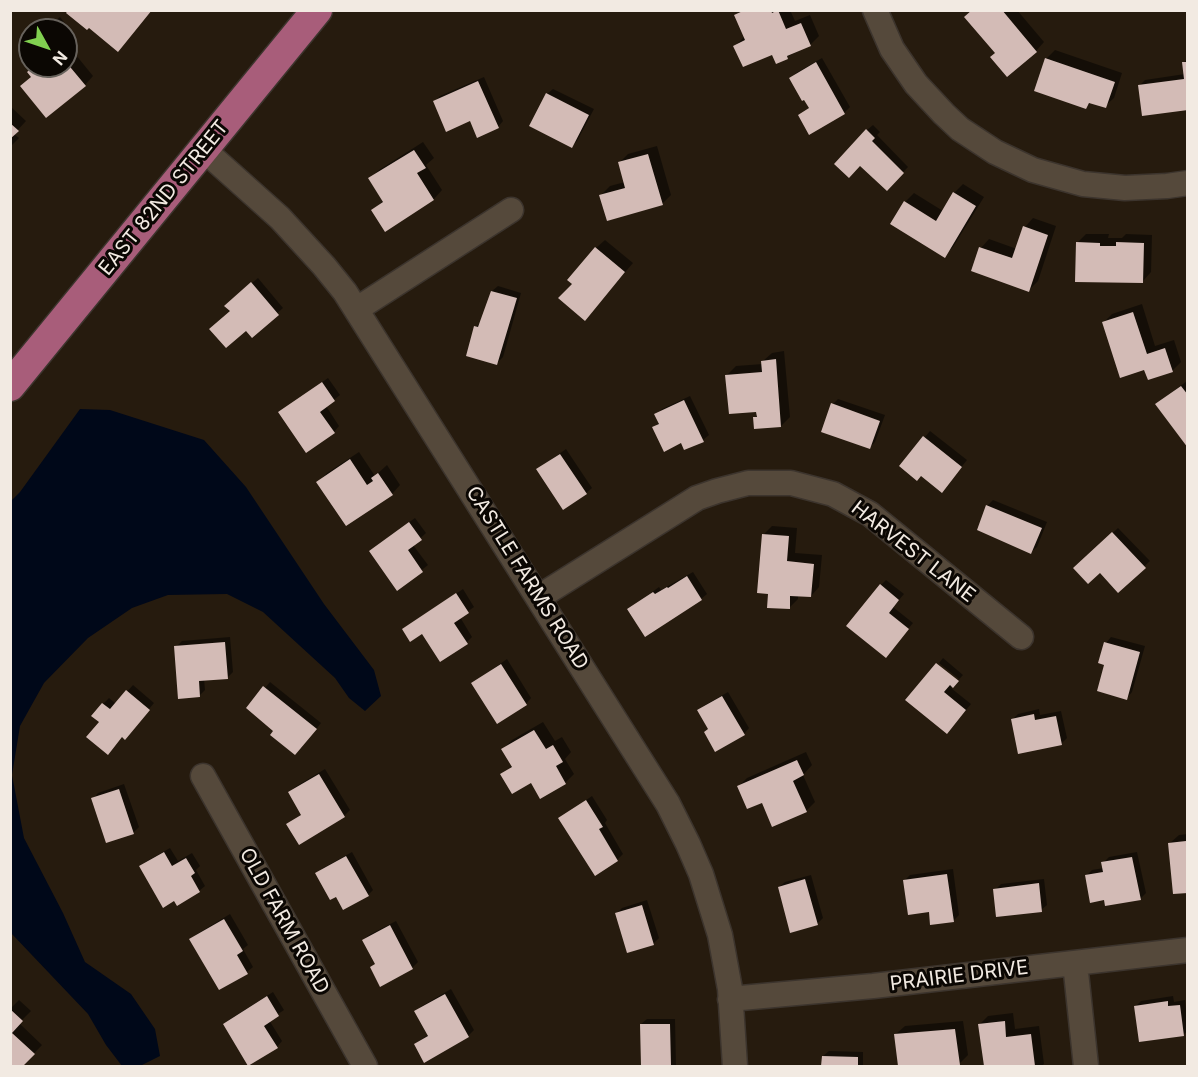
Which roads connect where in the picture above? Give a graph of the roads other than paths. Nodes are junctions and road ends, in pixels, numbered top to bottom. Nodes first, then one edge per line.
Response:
1 (317, 10) edge
2 (875, 10) edge
3 (204, 150) junction
4 (1188, 183) edge
5 (511, 210) dead end
6 (357, 309) junction
7 (10, 386) edge
8 (538, 597) junction
9 (1021, 637) dead end
10 (203, 776) dead end
11 (1188, 950) edge
12 (1075, 963) junction
13 (730, 999) junction
14 (365, 1066) edge
15 (735, 1066) edge
16 (1086, 1066) edge

1 - 3 main road, EAST 82ND STREET
2 - 4 street
3 - 6 street, CASTLE FARMS ROAD
3 - 7 main road, EAST 82ND STREET
5 - 6 street
6 - 8 street, CASTLE FARMS ROAD
8 - 9 street, HARVEST LANE
8 - 13 street, CASTLE FARMS ROAD
10 - 14 street, OLD FARM ROAD
11 - 12 street, PRAIRIE DRIVE
12 - 13 street, PRAIRIE DRIVE
12 - 16 street
13 - 15 street, CASTLE FARMS ROAD

